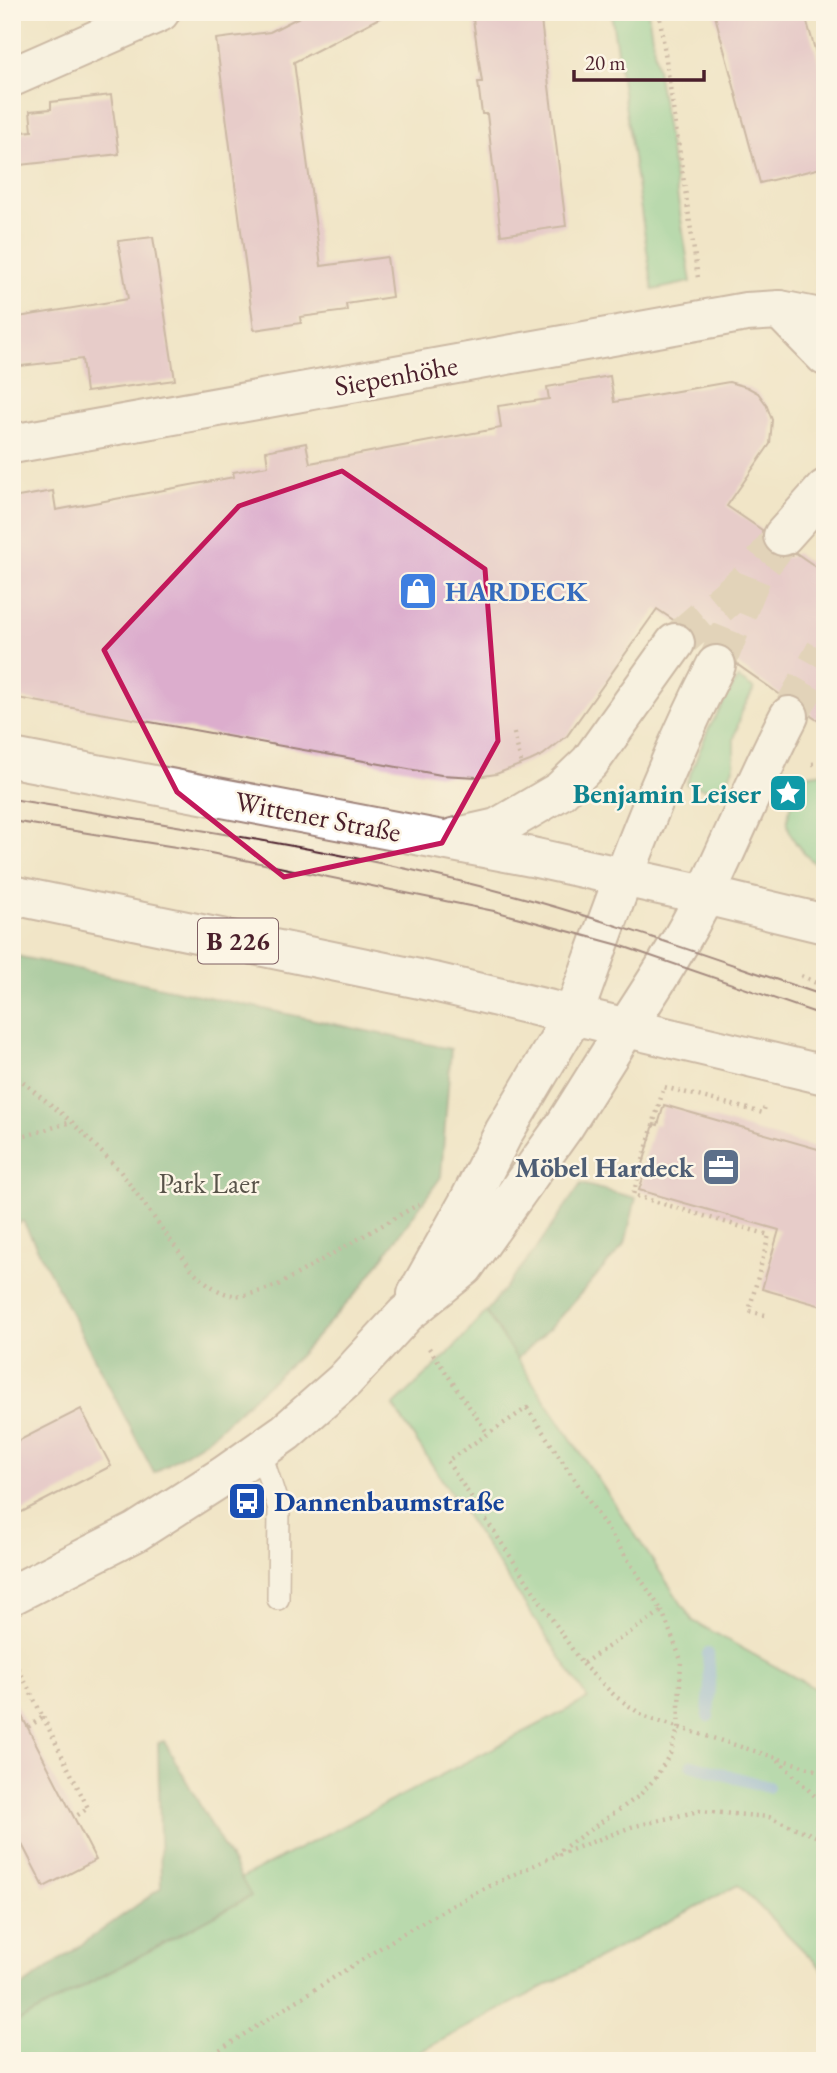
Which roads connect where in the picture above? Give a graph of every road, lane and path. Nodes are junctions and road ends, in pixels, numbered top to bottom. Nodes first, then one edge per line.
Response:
1 (160, 12) edge
2 (659, 12) edge
3 (12, 77) edge
4 (780, 310) junction
5 (825, 319) edge
6 (704, 320) junction
7 (825, 356) edge
8 (12, 444) edge
9 (825, 489) edge
10 (783, 536) tunnel mouth
11 (675, 643) tunnel mouth
12 (716, 665) tunnel mouth
13 (789, 716) tunnel mouth
14 (12, 758) edge
15 (443, 840) junction
16 (623, 876) junction
17 (12, 895) edge
18 (705, 895) junction
19 (825, 924) edge
20 (801, 976) dead end
21 (825, 987) edge
22 (573, 1016) junction
23 (626, 1028) junction
24 (775, 1061) junction
25 (12, 1073) edge
26 (825, 1074) edge
27 (72, 1122) junction
28 (12, 1140) edge
29 (469, 1201) junction
30 (405, 1314) junction
31 (765, 1315) dead end
32 (442, 1367) dead end
33 (488, 1434) junction
34 (260, 1450) junction
35 (12, 1595) edge
36 (278, 1600) dead end
37 (662, 1611) junction
38 (12, 1656) edge
39 (582, 1664) junction
40 (43, 1717) junction
41 (28, 1727) dead end
42 (678, 1729) junction
43 (777, 1759) junction
44 (825, 1773) edge
45 (825, 1806) edge
46 (75, 1817) dead end
47 (825, 1840) edge
48 (545, 1860) junction
49 (12, 2045) edge
50 (20, 2061) edge
51 (202, 2061) edge

1 - 3 main road
2 - 6 path
4 - 5 main road, Siepenhöhe
4 - 6 main road, Siepenhöhe
4 - 7 main road
6 - 8 main road, Siepenhöhe
9 - 10 main road
11 - 15 main road
12 - 16 main road
13 - 18 main road
14 - 15 main road, Wittener Straße
15 - 16 main road, Wittener Straße
16 - 18 main road, Wittener Straße
16 - 22 main road
17 - 22 main road, B 226
18 - 19 main road, Wittener Straße
18 - 23 main road
20 - 21 path
22 - 23 main road, B 226
22 - 29 main road
23 - 24 main road, B 226
23 - 30 main road
24 - 26 main road, B 226
24 - 31 path
25 - 27 path
27 - 28 path
27 - 29 path
29 - 30 main road
30 - 34 main road
32 - 33 path
33 - 37 path
33 - 39 path
34 - 35 main road
34 - 36 lane
37 - 39 path
37 - 42 path
38 - 40 path
39 - 42 path
40 - 41 path
40 - 46 path
42 - 43 path
42 - 48 path
43 - 44 path
43 - 45 path
47 - 48 path
48 - 51 path
49 - 50 path

